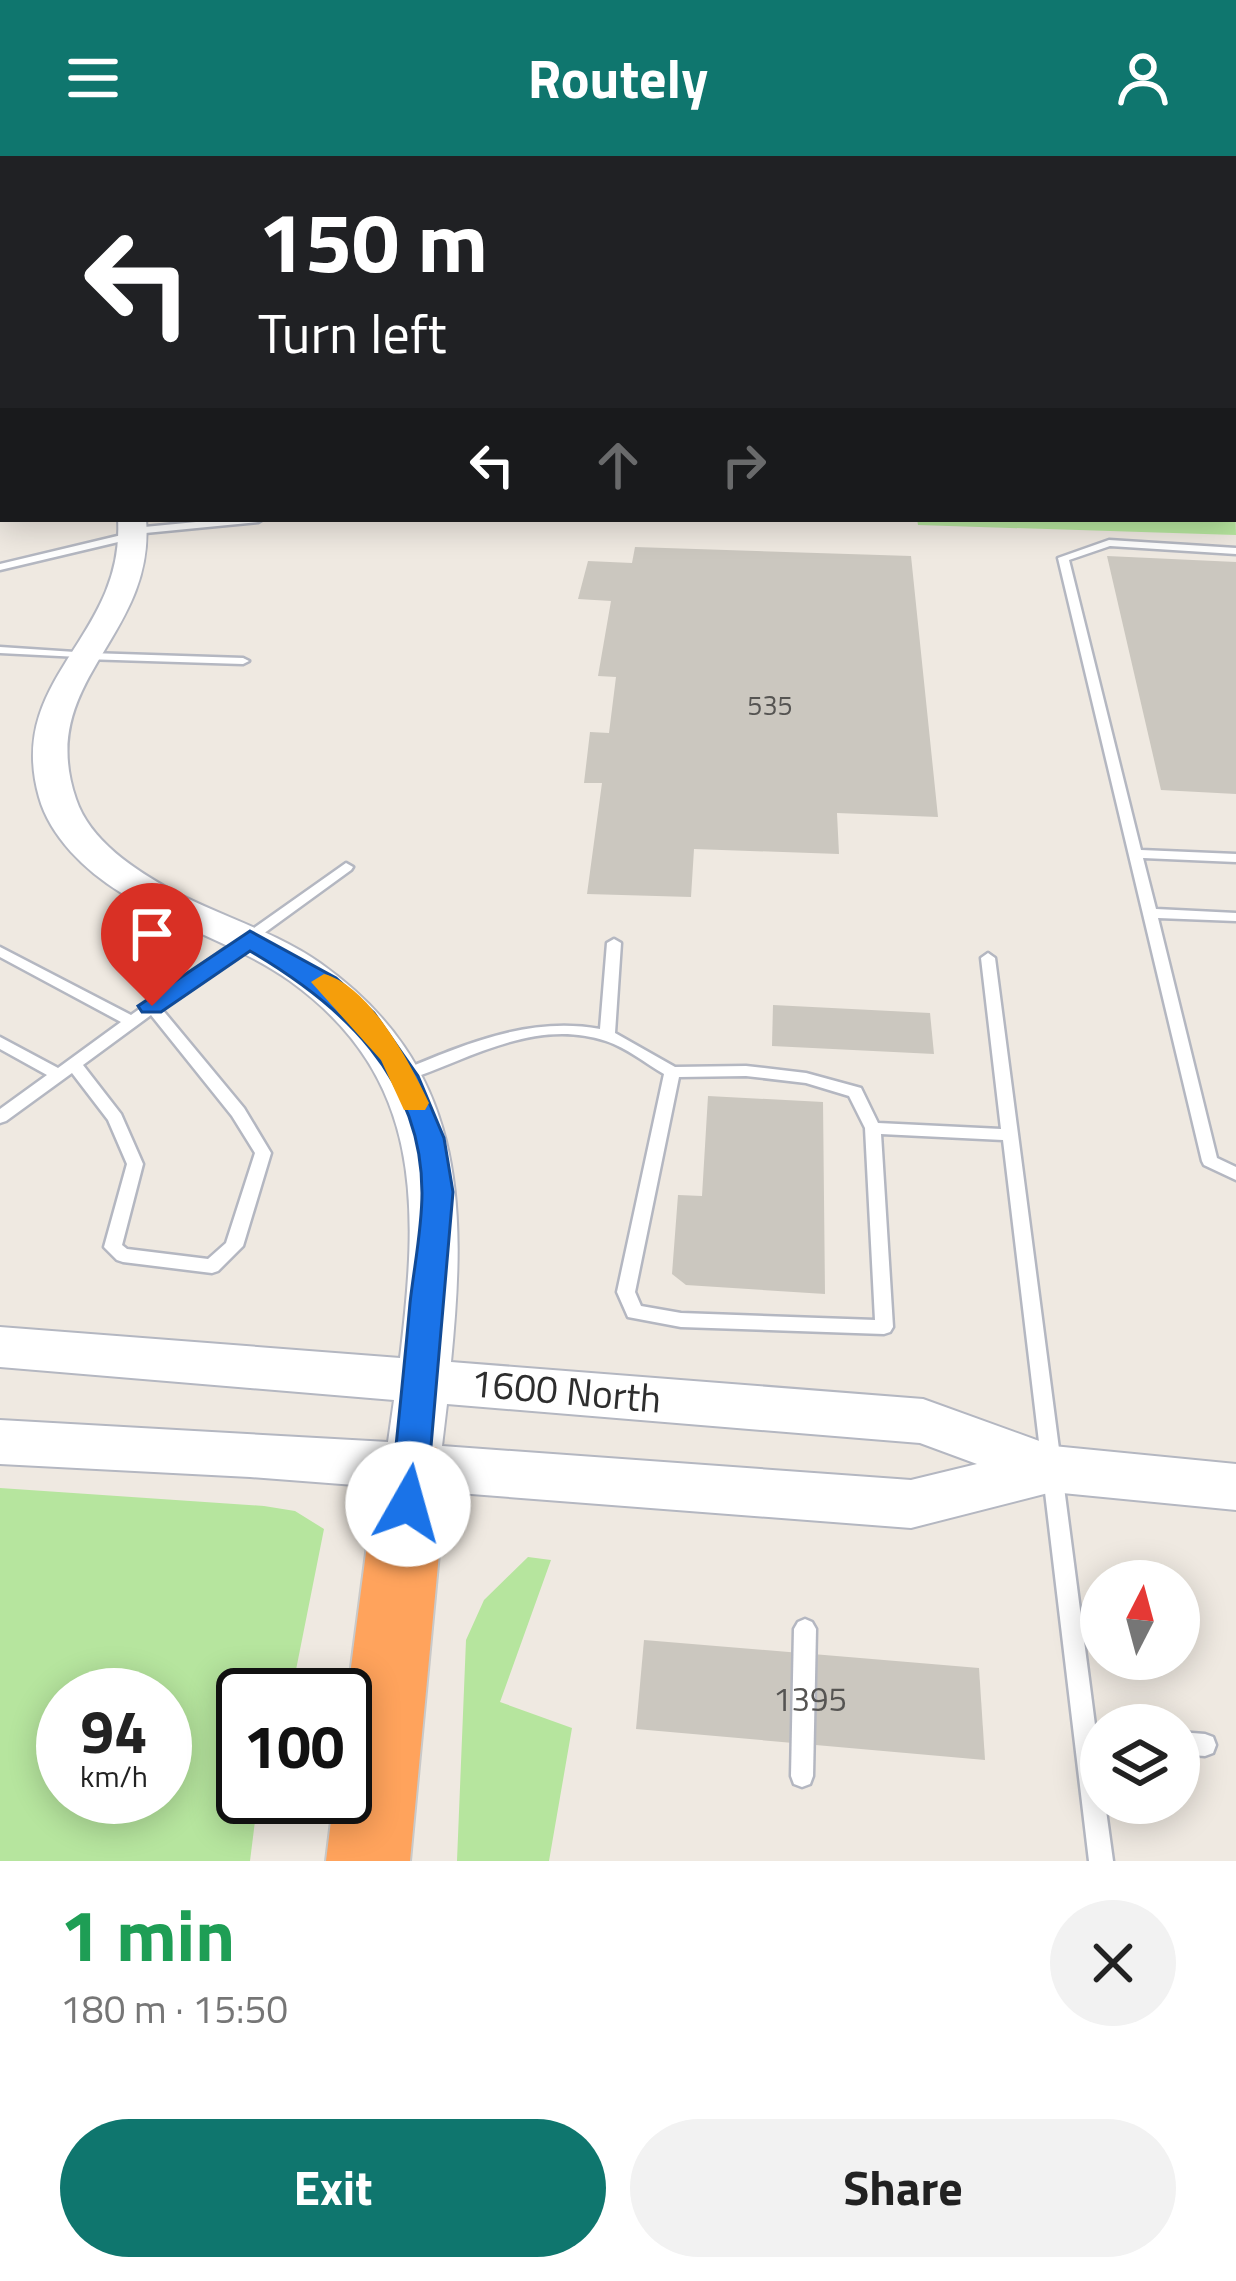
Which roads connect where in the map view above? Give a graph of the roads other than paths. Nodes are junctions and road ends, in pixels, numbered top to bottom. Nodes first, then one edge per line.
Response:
1 (216, 522) edge
2 (134, 528) edge
3 (1236, 551) edge
4 (0, 567) edge
5 (0, 650) edge
6 (84, 655) junction
7 (243, 661) dead end
8 (1135, 854) junction
9 (1236, 858) edge
10 (346, 866) dead end
11 (1150, 913) junction
12 (1236, 917) edge
13 (250, 939) junction
14 (614, 944) dead end
15 (0, 951) edge
16 (988, 958) dead end
17 (152, 1006) junction
18 (131, 1021) junction
19 (607, 1035) junction
20 (0, 1042) edge
21 (67, 1069) junction
22 (672, 1072) junction
23 (404, 1076) junction
24 (0, 1117) edge
25 (873, 1128) junction
26 (1010, 1135) junction
27 (1236, 1174) edge
28 (0, 1347) edge
29 (423, 1377) junction
30 (0, 1442) edge
31 (412, 1469) junction
32 (1052, 1469) junction
33 (1236, 1486) edge
34 (805, 1630) dead end
35 (1090, 1704) edge
36 (1200, 1745) edge
37 (1205, 1745) dead end
38 (802, 1776) dead end
39 (1100, 1824) edge
40 (368, 1861) edge
41 (1102, 1861) edge

1 - 2 lane
2 - 4 lane
2 - 6 street
3 - 8 lane
5 - 6 lane
6 - 7 lane
6 - 13 street
8 - 9 lane
8 - 11 lane
10 - 13 lane
11 - 12 lane
11 - 27 lane
13 - 17 lane
13 - 23 street
14 - 19 lane
15 - 18 lane
16 - 26 lane
17 - 18 lane
17 - 21 lane
18 - 21 lane
19 - 22 lane
19 - 23 lane
20 - 21 lane
21 - 24 lane
22 - 25 lane
22 - 25 lane
23 - 29 street
25 - 26 lane
26 - 32 lane
28 - 29 street, 1600 North
29 - 31 street
29 - 32 street, 1600 North
30 - 31 street, 1600 North
31 - 32 street, 1600 North
31 - 40 highway
32 - 33 street, 1600 North
32 - 35 lane
34 - 38 lane
36 - 37 lane
39 - 41 lane

